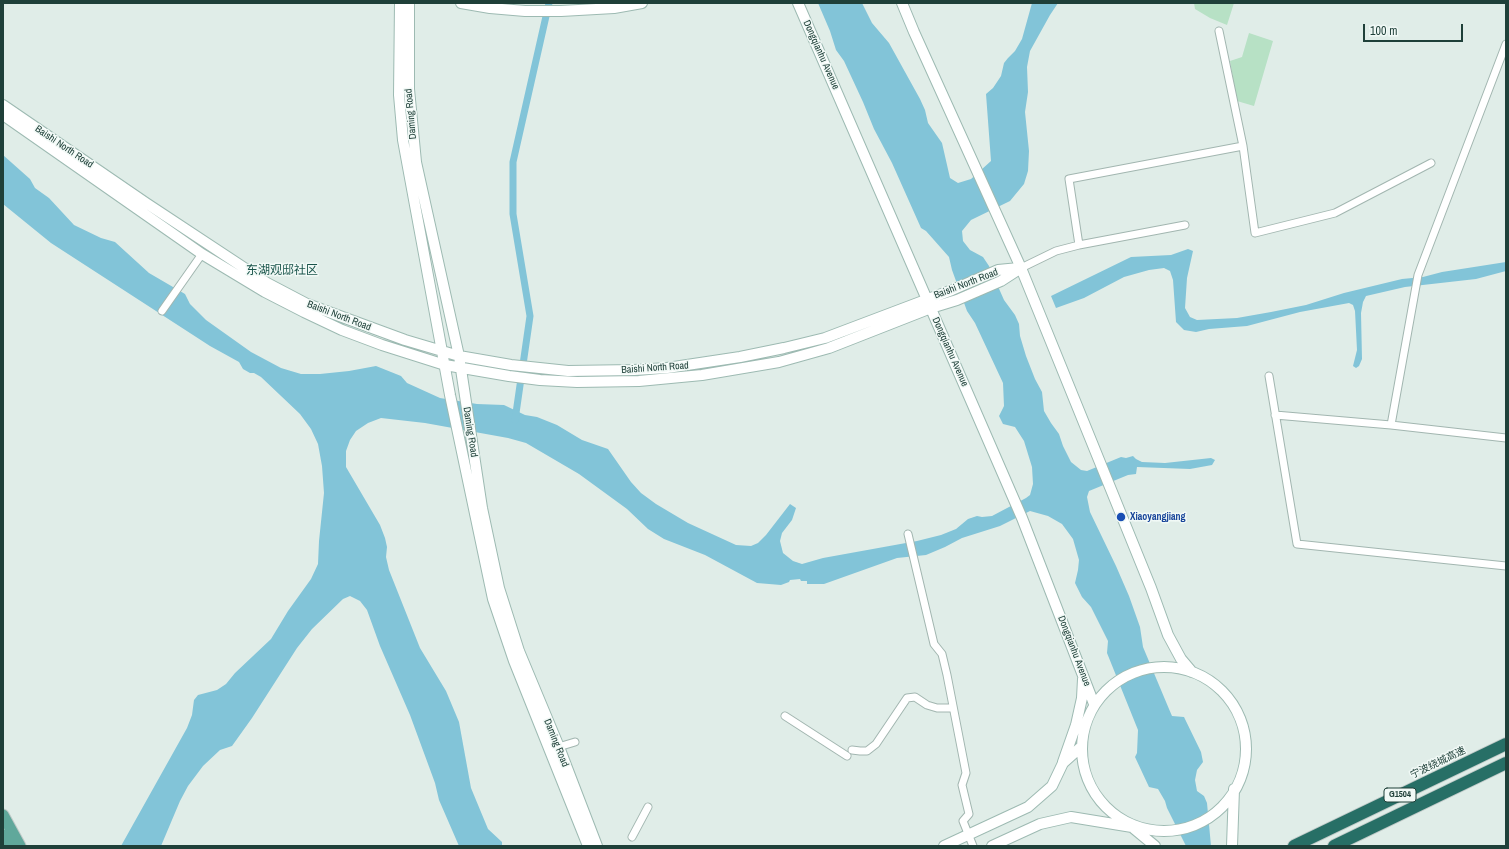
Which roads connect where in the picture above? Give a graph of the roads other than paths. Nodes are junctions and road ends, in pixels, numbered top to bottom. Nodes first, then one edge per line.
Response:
1 (400, 3) edge
2 (409, 3) edge
3 (460, 3) edge
4 (642, 3) edge
5 (798, 3) edge
6 (902, 3) edge
7 (1219, 31) dead end
8 (1506, 44) edge
9 (3, 105) edge
10 (3, 115) edge
11 (1243, 146) junction
12 (1431, 163) dead end
13 (1185, 225) dead end
14 (1079, 245) junction
15 (202, 254) junction
16 (1021, 268) junction
17 (929, 303) junction
18 (162, 311) dead end
19 (442, 351) junction
20 (459, 356) junction
21 (445, 365) junction
22 (460, 368) junction
23 (1269, 376) dead end
24 (1275, 415) junction
25 (1392, 425) junction
26 (1506, 438) edge
27 (908, 534) dead end
28 (1506, 566) edge
29 (1192, 672) junction
30 (1083, 673) junction
31 (1094, 704) junction
32 (953, 708) junction
33 (785, 716) dead end
34 (576, 742) dead end
35 (1506, 744) edge
36 (1082, 746) junction
37 (555, 748) junction
38 (852, 750) dead end
39 (847, 756) dead end
40 (1063, 763) junction
41 (1506, 764) edge
42 (1234, 789) junction
43 (648, 806) dead end
44 (3, 815) edge
45 (1132, 827) junction
46 (3, 835) edge
47 (969, 835) junction
48 (632, 837) dead end
49 (8, 846) edge
50 (20, 846) edge
51 (588, 846) edge
52 (597, 846) edge
53 (944, 846) edge
54 (973, 846) edge
55 (992, 846) edge
56 (1155, 846) edge
57 (1232, 846) edge
58 (1294, 846) edge
59 (1334, 846) edge

1 - 19 main road, Daming Road
2 - 20 main road, Daming Road
3 - 4 main road
5 - 17 main road, Dongqianhu Avenue
6 - 16 main road
7 - 11 street
8 - 25 street
9 - 19 main road, Baishi North Road
10 - 15 main road, Baishi North Road
11 - 12 street
11 - 14 street
13 - 14 street
14 - 16 street
15 - 18 street
15 - 21 main road, Baishi North Road
16 - 17 main road, Baishi North Road
16 - 17 main road, Baishi North Road
16 - 29 main road
17 - 20 main road, Baishi North Road
17 - 22 main road, Baishi North Road
17 - 30 main road, Dongqianhu Avenue
19 - 20 main road, Baishi North Road
19 - 21 main road, Daming Road
20 - 22 main road, Daming Road
21 - 22 main road, Baishi North Road
21 - 37 main road, Daming Road
22 - 37 main road, Daming Road
23 - 24 street
24 - 25 street
24 - 28 street
25 - 26 street
27 - 32 street
29 - 31 main road
29 - 42 main road
30 - 31 main road, Dongqianhu Avenue
30 - 40 main road
31 - 36 main road
32 - 38 street
32 - 47 street
33 - 39 street
34 - 37 street
35 - 58 highway, 宁波绕城高速 / G1504
36 - 40 main road
36 - 45 main road
37 - 51 main road, Daming Road
37 - 52 main road, Daming Road
40 - 47 main road
41 - 59 highway, G1504
42 - 45 main road
42 - 57 main road
43 - 48 street
44 - 50 main road
45 - 55 main road
45 - 56 main road
46 - 49 main road
47 - 53 main road
47 - 54 street

